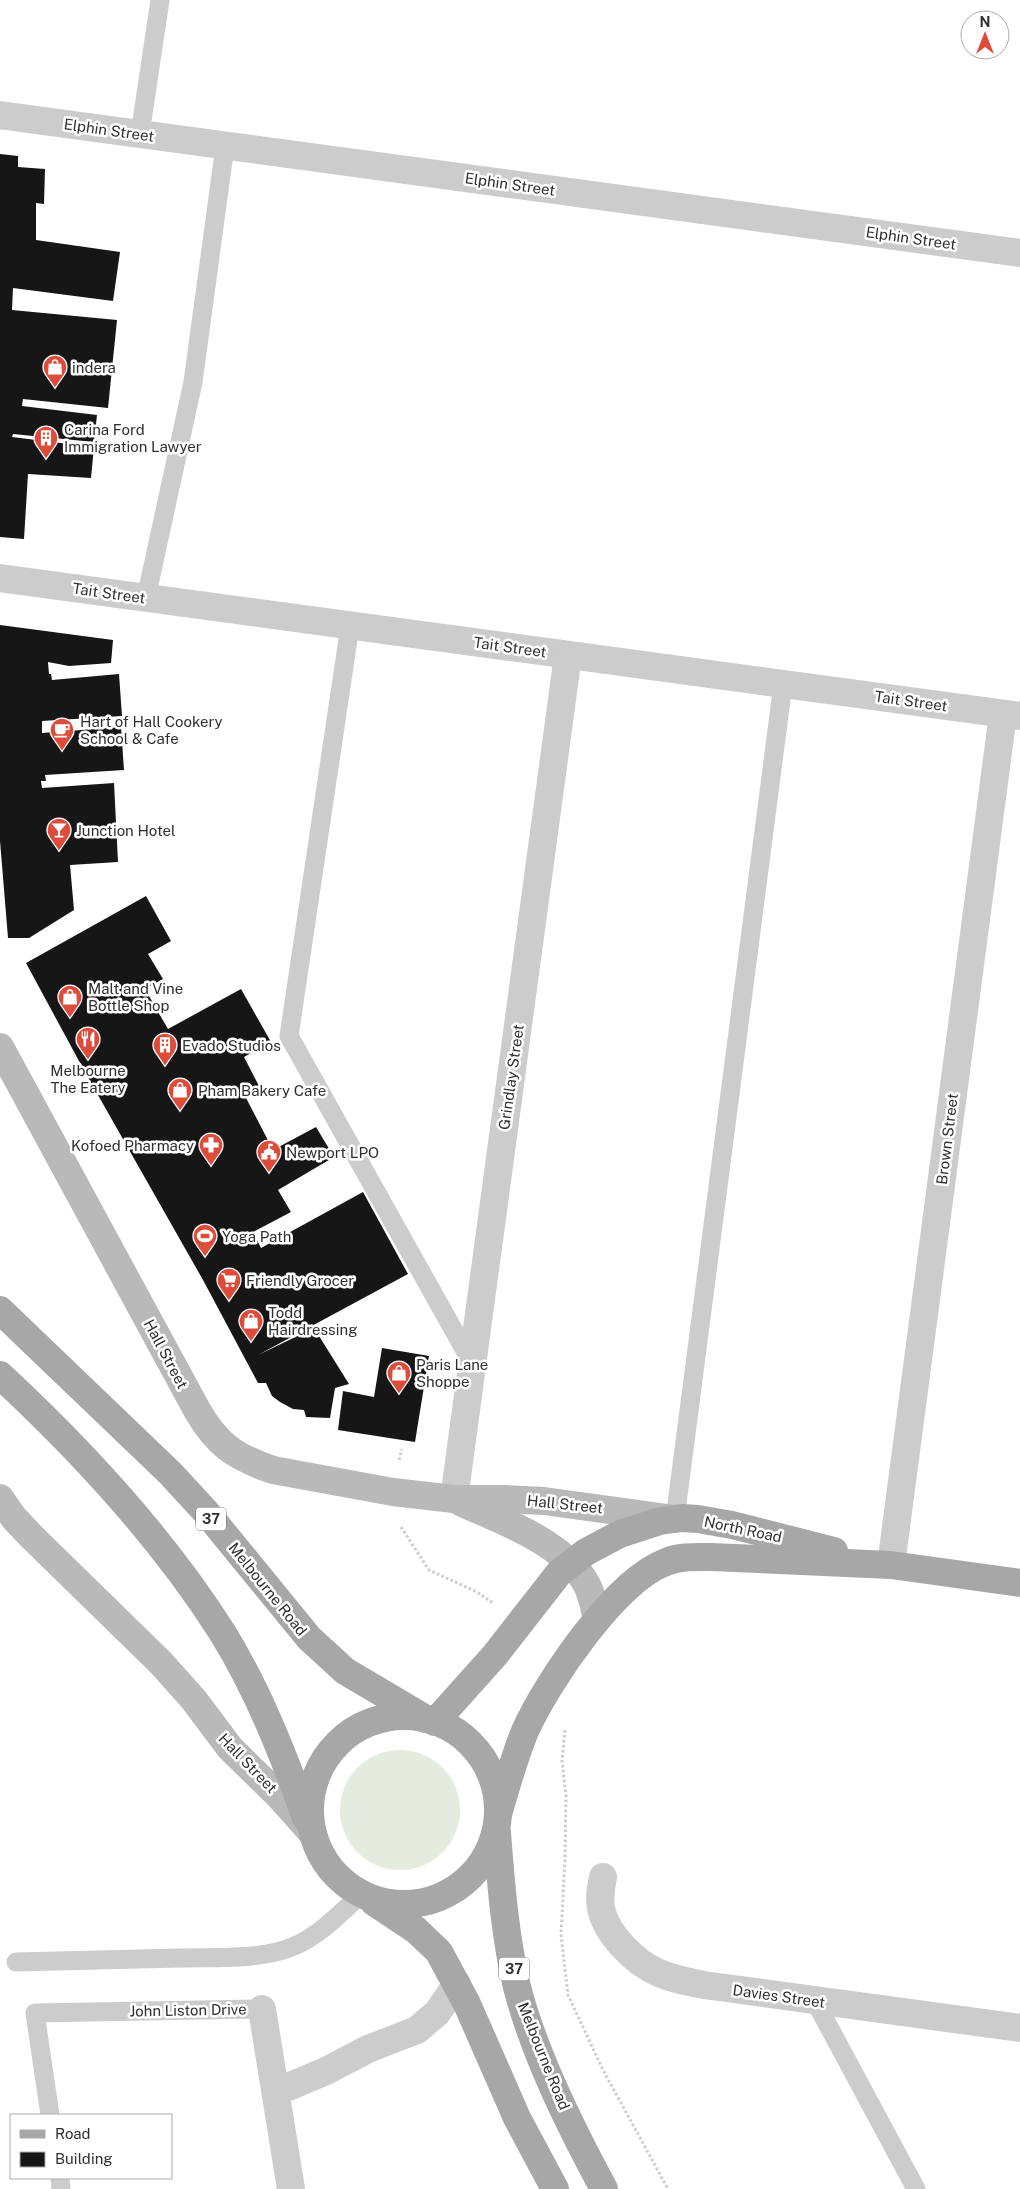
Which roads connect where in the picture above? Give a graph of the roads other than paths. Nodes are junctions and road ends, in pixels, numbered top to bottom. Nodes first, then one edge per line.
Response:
1 (160, 0) edge
2 (0, 115) edge
3 (140, 134) junction
4 (225, 146) junction
5 (1020, 253) edge
6 (0, 578) edge
7 (146, 598) junction
8 (350, 626) junction
9 (568, 655) junction
10 (784, 684) junction
11 (1011, 715) edge
12 (3, 1057) edge
13 (0, 1310) edge
14 (472, 1363) junction
15 (0, 1375) edge
16 (0, 1498) edge
17 (454, 1499) junction
18 (675, 1519) junction
19 (570, 1563) junction
20 (891, 1565) junction
21 (1020, 1583) edge
22 (597, 1620) junction
23 (431, 1721) junction
24 (497, 1820) junction
25 (313, 1835) junction
26 (602, 1877) dead end
27 (363, 1895) junction
28 (16, 1962) dead end
29 (457, 1984) junction
30 (815, 2001) junction
31 (262, 2009) joint
32 (1020, 2028) edge
33 (276, 2092) junction
34 (50, 2114) edge
35 (291, 2189) edge
36 (555, 2189) edge
37 (604, 2189) edge
38 (916, 2189) edge

1 - 3 lane
2 - 3 street, Elphin Street
3 - 4 street, Elphin Street
4 - 5 street, Elphin Street
4 - 7 lane
6 - 7 street, Tait Street
7 - 8 street, Tait Street
8 - 9 street, Tait Street
8 - 14 lane
9 - 10 street, Tait Street
9 - 14 street, Grindlay Street
10 - 11 street, Tait Street
10 - 18 lane
11 - 20 street, Brown Street
12 - 17 street, Hall Street
13 - 23 main road, Melbourne Road / 37
14 - 17 street, Grindlay Street
15 - 25 main road, 37
16 - 25 street, Hall Street
17 - 18 street, Hall Street
17 - 19 street, Hall Street
18 - 19 main road, North Road
18 - 20 main road, North Road
19 - 22 street, Hall Street
19 - 23 main road, North Road
20 - 21 main road, North Road
20 - 22 main road, North Road
22 - 24 main road, North Road
23 - 24 main road, 37
23 - 25 main road, 37
24 - 27 main road, 37
24 - 37 main road, Melbourne Road / 37
25 - 27 main road, 37
26 - 30 street, Davies Street
27 - 28 lane
27 - 29 main road, 37
29 - 33 street
29 - 36 main road, 37
30 - 32 street, Davies Street
30 - 38 lane
31 - 33 street, John Liston Drive
31 - 34 lane, John Liston Drive
33 - 35 street, John Liston Drive

